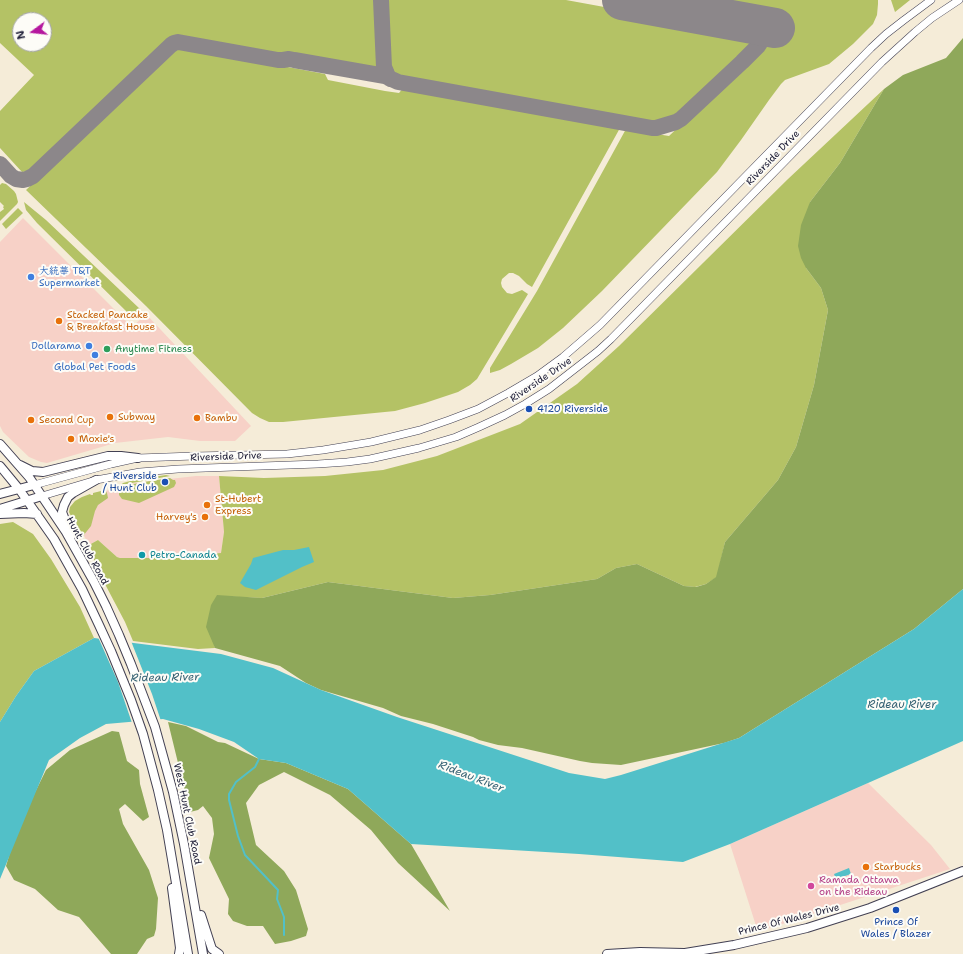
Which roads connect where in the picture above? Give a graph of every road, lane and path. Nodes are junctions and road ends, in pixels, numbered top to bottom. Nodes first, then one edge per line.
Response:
1 (931, 0) edge
2 (958, 0) edge
3 (0, 444) edge
4 (181, 456) junction
5 (138, 458) junction
6 (16, 462) junction
7 (0, 466) edge
8 (182, 469) junction
9 (96, 480) junction
10 (34, 485) junction
11 (19, 489) junction
12 (0, 494) edge
13 (42, 496) junction
14 (28, 501) junction
15 (0, 509) edge
16 (0, 514) edge
17 (37, 514) junction
18 (76, 550) junction
19 (138, 680) joint
20 (167, 830) junction
21 (963, 871) edge
22 (190, 877) junction
23 (682, 953) edge
24 (179, 954) edge
25 (188, 954) edge
26 (203, 954) edge
27 (219, 954) edge
28 (607, 954) edge

1 - 4 main road, Riverside Drive
2 - 8 main road, Riverside Drive
3 - 6 main road, Hunt Club Road
4 - 5 main road, Riverside Drive
4 - 8 main road
5 - 6 main road
5 - 10 main road, Riverside Drive
6 - 10 main road, Hunt Club Road
7 - 11 main road
8 - 9 main road, Riverside Drive
9 - 13 main road, Riverside Drive
9 - 18 main road
10 - 11 main road, Riverside Drive
10 - 13 main road, Hunt Club Road
11 - 12 main road, Riverside Drive
11 - 14 main road
13 - 14 main road, Riverside Drive
13 - 18 main road, Hunt Club Road
14 - 15 main road, Riverside Drive
14 - 17 main road
16 - 17 main road
17 - 20 main road
18 - 19 main road, Hunt Club Road
19 - 22 main road, West Hunt Club Road
20 - 24 main road
20 - 25 main road
21 - 23 main road, Prince Of Wales Drive
22 - 26 main road, West Hunt Club Road
22 - 27 main road
23 - 28 main road, Prince Of Wales Drive

